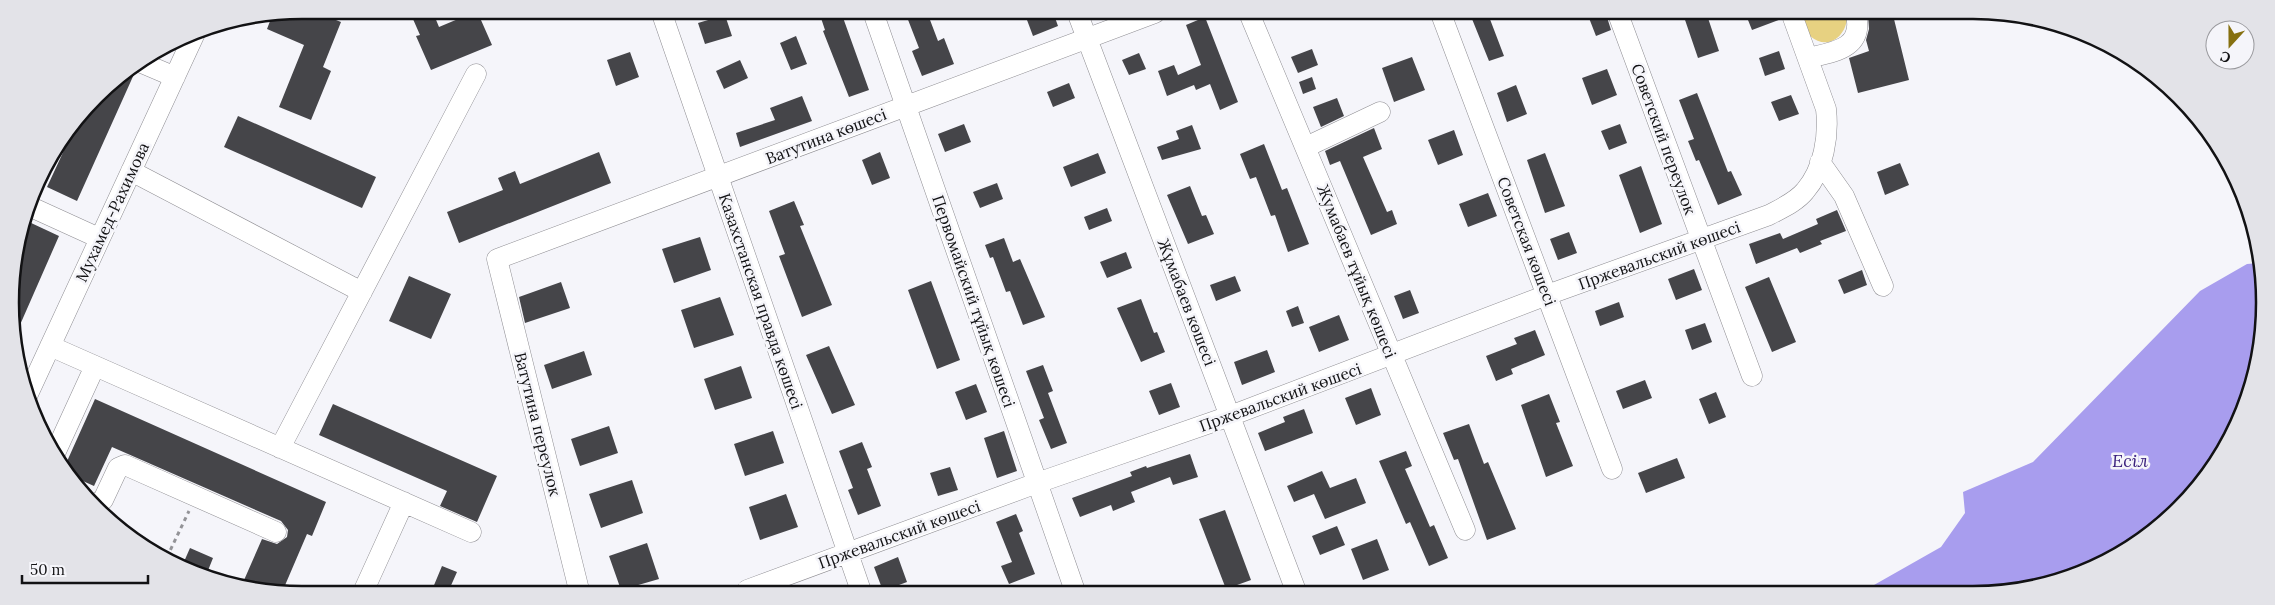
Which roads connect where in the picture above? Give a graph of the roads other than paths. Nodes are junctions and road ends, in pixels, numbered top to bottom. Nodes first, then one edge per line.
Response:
1 (664, 19) edge
2 (874, 19) edge
3 (1080, 19) edge
4 (1139, 19) edge
5 (1252, 19) edge
6 (1443, 19) edge
7 (1620, 19) edge
8 (1793, 19) edge
9 (1857, 19) edge
10 (1087, 38) junction
11 (191, 41) edge
12 (1808, 58) junction
13 (148, 65) edge
14 (476, 74) dead end
15 (175, 77) junction
16 (905, 106) junction
17 (1380, 112) dead end
18 (1306, 146) junction
19 (1820, 162) junction
20 (131, 171) junction
21 (718, 176) junction
22 (35, 210) edge
23 (99, 238) junction
24 (1701, 239) junction
25 (497, 259) joint
26 (1883, 286) dead end
27 (362, 292) junction
28 (1547, 296) junction
29 (50, 346) junction
30 (1392, 356) junction
31 (95, 366) junction
32 (1752, 376) dead end
33 (31, 386) edge
34 (1230, 416) junction
35 (59, 446) edge
36 (280, 448) junction
37 (1612, 469) dead end
38 (1037, 484) junction
39 (100, 501) edge
40 (404, 502) junction
41 (1465, 530) dead end
42 (276, 532) dead end
43 (471, 532) dead end
44 (848, 553) junction
45 (366, 586) edge
46 (578, 586) edge
47 (758, 586) edge
48 (860, 586) edge
49 (1073, 586) edge
50 (1294, 586) edge

1 - 21 street, Казахстанская правда көшесі
2 - 16 street, Первомайский тұйық көшесі
3 - 10 street, Жұмабаев көшесі
4 - 10 street, Ватутина көшесі
5 - 18 street, Жумабаев тұйық көшесі
6 - 28 street, Советская көшесі
7 - 24 street, Советский переулок
8 - 12 street
9 - 12 street
10 - 16 street, Ватутина көшесі
10 - 34 street, Жұмабаев көшесі
11 - 15 street, Мухамед-Рахимова
12 - 19 street
13 - 15 street
14 - 27 street
15 - 20 street, Мухамед-Рахимова
16 - 21 street, Ватутина көшесі
16 - 38 street, Первомайский тұйық көшесі
17 - 18 street
18 - 30 street, Жумабаев тұйық көшесі
19 - 24 street, Пржевальский көшесі
19 - 26 street
20 - 23 street, Мухамед-Рахимова
20 - 27 street
21 - 25 street, Ватутина көшесі
21 - 44 street, Казахстанская правда көшесі
22 - 23 street
23 - 29 street, Мухамед-Рахимова
24 - 28 street, Пржевальский көшесі
24 - 32 street, Советский переулок
25 - 46 street, Ватутина переулок
27 - 36 street
28 - 30 street, Пржевальский көшесі
28 - 37 street, Советская көшесі
29 - 31 street
29 - 33 street, Мухамед-Рахимова
30 - 34 street, Пржевальский көшесі
30 - 41 street, Жумабаев тұйық көшесі
31 - 35 street
31 - 36 street
34 - 38 street, Пржевальский көшесі
34 - 50 street, Жұмабаев көшесі
36 - 40 street
38 - 44 street, Пржевальский көшесі
38 - 49 street, Первомайский тұйық көшесі
39 - 42 street
40 - 43 street
40 - 45 street
44 - 47 street, Пржевальский көшесі
44 - 48 street, Казахстанская правда көшесі

